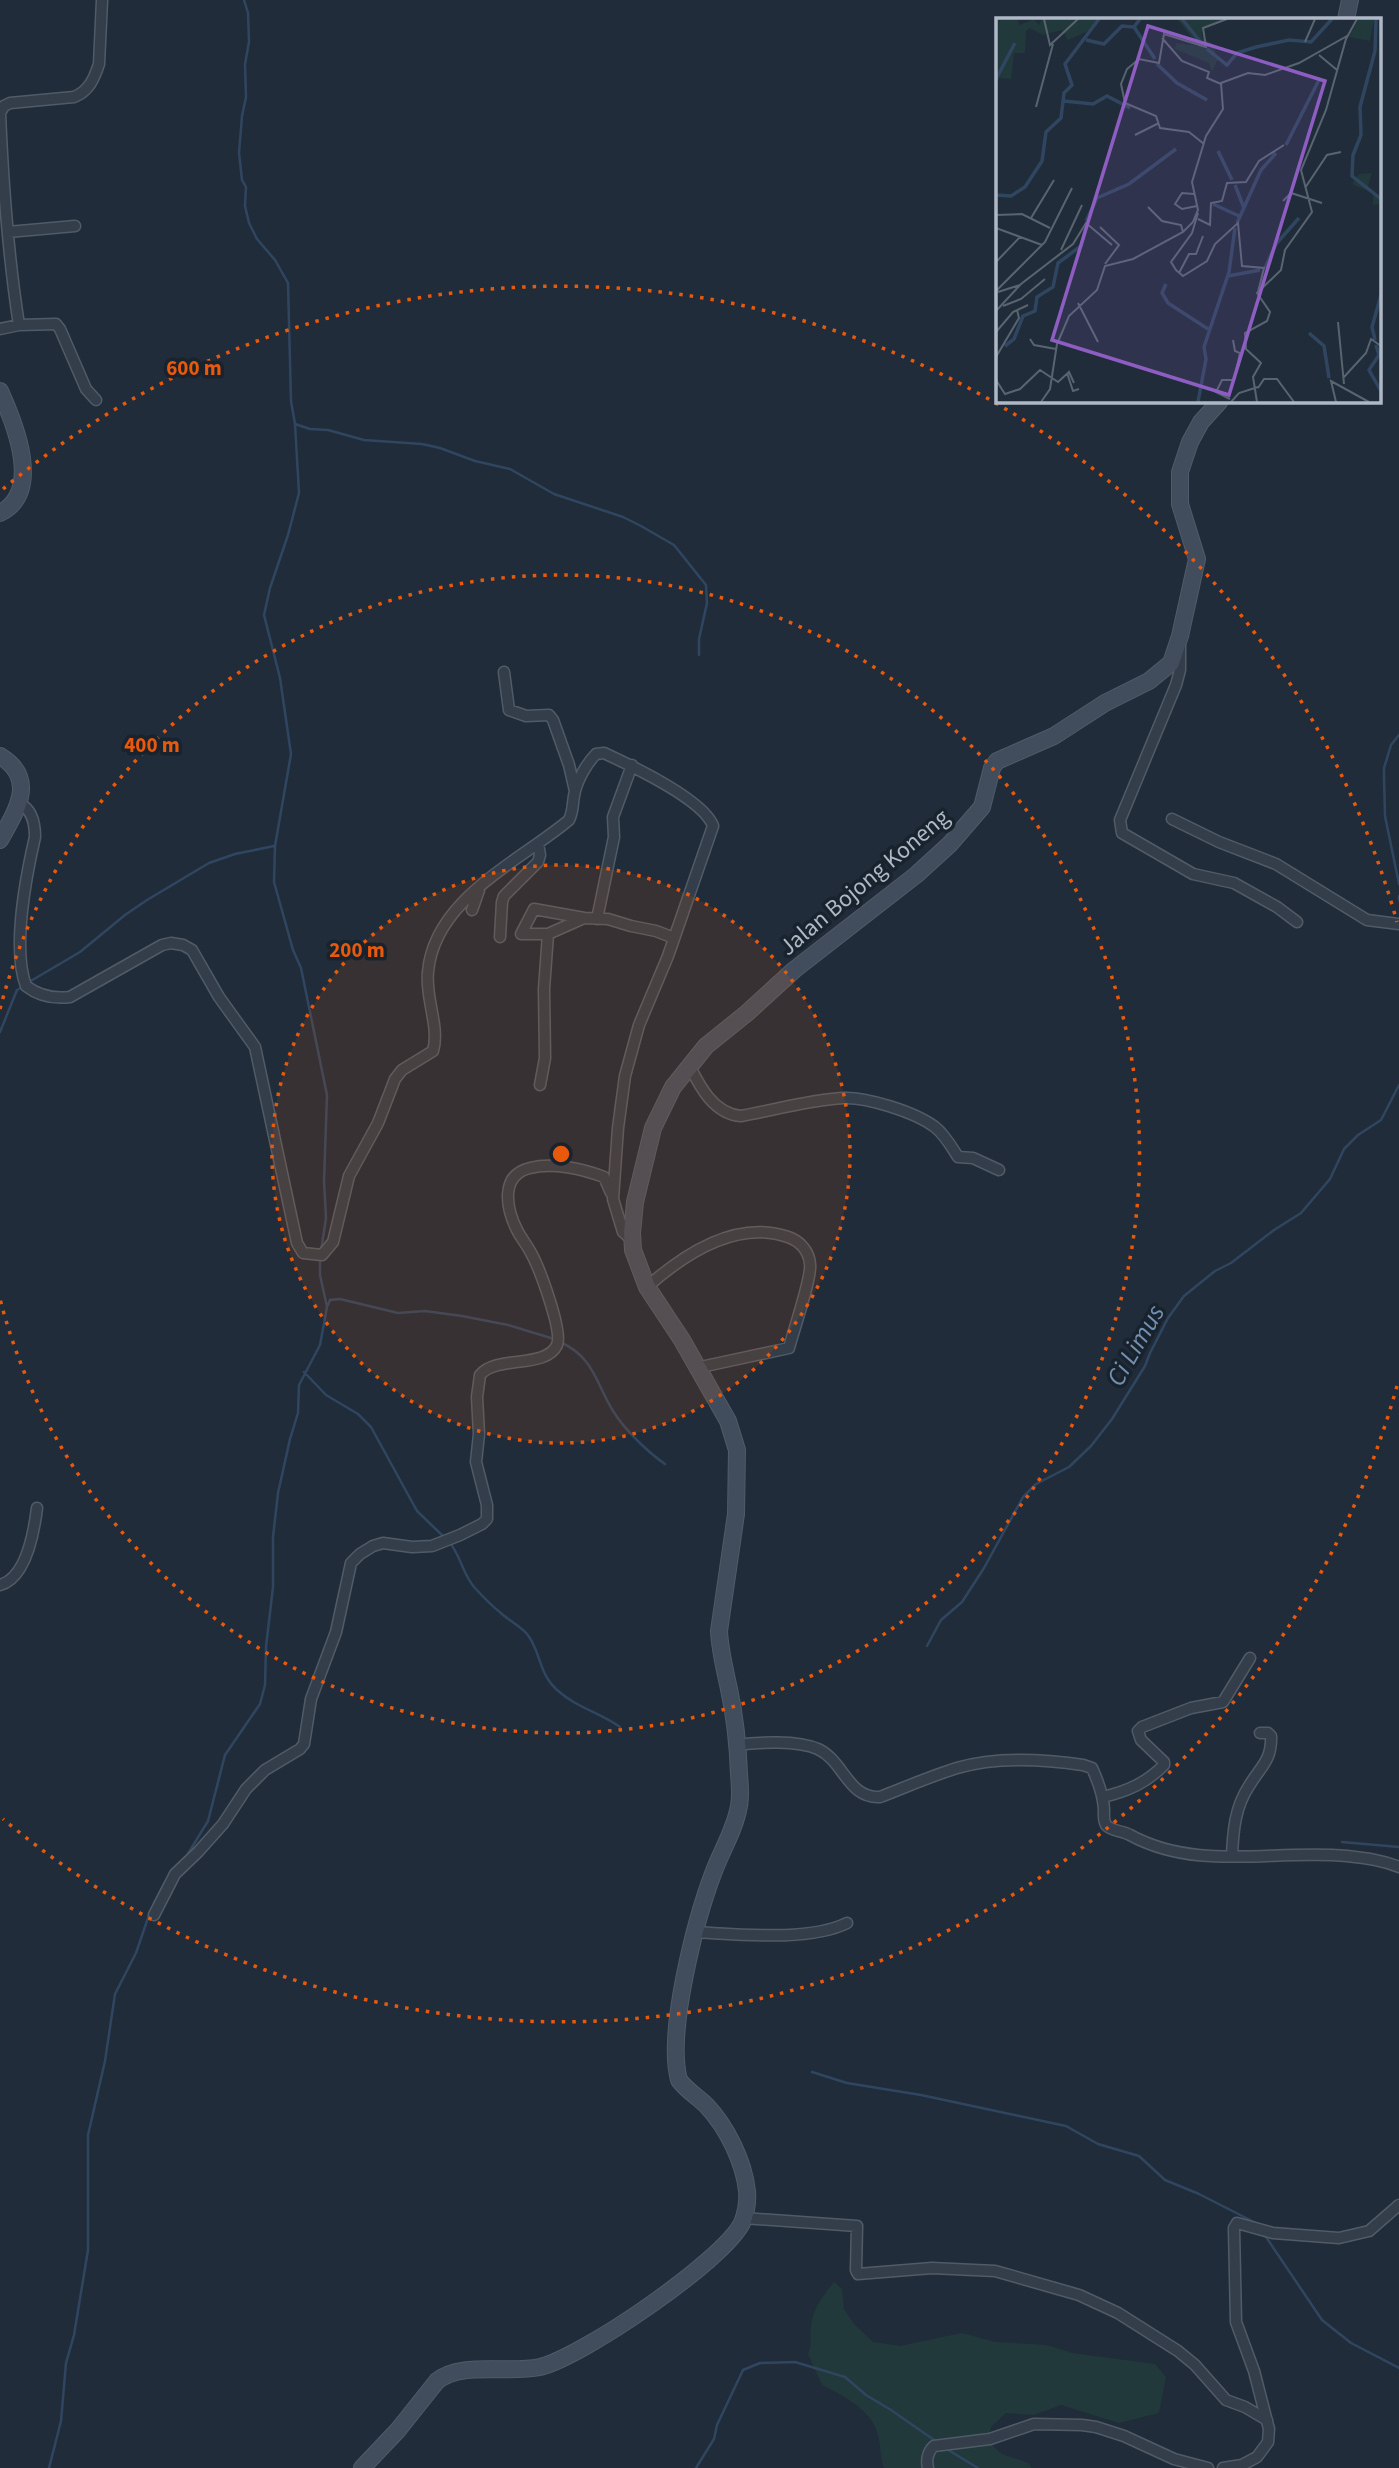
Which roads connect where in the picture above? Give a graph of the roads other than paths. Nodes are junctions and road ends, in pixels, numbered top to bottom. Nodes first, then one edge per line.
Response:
1 (103, 0) edge
2 (1350, 0) edge
3 (1346, 18) edge
4 (75, 226) dead end
5 (8, 232) junction
6 (19, 325) junction
7 (0, 329) edge
8 (0, 391) edge
9 (96, 400) dead end
10 (1219, 402) edge
11 (0, 513) edge
12 (1180, 636) junction
13 (504, 672) dead end
14 (0, 756) edge
15 (632, 765) junction
16 (575, 791) junction
17 (20, 804) junction
18 (1172, 819) dead end
19 (0, 840) edge
20 (538, 844) junction
21 (481, 884) junction
22 (472, 910) dead end
23 (584, 918) junction
24 (597, 919) junction
25 (1297, 922) dead end
26 (1399, 924) edge
27 (548, 934) junction
28 (500, 937) dead end
29 (674, 938) junction
30 (689, 1065) junction
31 (540, 1084) dead end
32 (999, 1170) dead end
33 (613, 1199) junction
34 (632, 1240) junction
35 (647, 1287) junction
36 (696, 1368) junction
37 (37, 1508) dead end
38 (0, 1585) edge
39 (1250, 1658) dead end
40 (1260, 1733) dead end
41 (737, 1745) junction
42 (1103, 1797) junction
43 (1232, 1856) junction
44 (1399, 1867) edge
45 (154, 1915) dead end
46 (847, 1923) dead end
47 (694, 1932) junction
48 (1399, 2205) edge
49 (743, 2218) junction
50 (1267, 2420) junction
51 (928, 2460) edge
52 (362, 2468) edge
53 (1208, 2468) edge
54 (1223, 2468) edge

1 - 5 street
2 - 3 street
4 - 5 street
5 - 6 street
6 - 7 street
6 - 9 street
8 - 11 street
10 - 12 street, Jalan Bojong Koneng
12 - 25 street
12 - 30 street, Jalan Bojong Koneng
13 - 16 street
14 - 17 street
15 - 16 street
15 - 24 street
15 - 29 street
16 - 20 street
17 - 19 street
17 - 21 street
18 - 26 street
20 - 21 street
20 - 28 street
21 - 22 street
23 - 24 street
23 - 27 street
23 - 27 street
24 - 29 street
27 - 31 street
29 - 33 street
30 - 32 street
30 - 34 street, Jalan Bojong Koneng
33 - 34 street
33 - 45 street
34 - 35 street, Jalan Bojong Koneng
35 - 36 street
35 - 36 street
36 - 41 street
37 - 38 street
39 - 42 street
40 - 43 street
41 - 42 street
41 - 47 street
42 - 43 street
43 - 44 street
46 - 47 street
47 - 49 street
48 - 50 street
49 - 50 street
49 - 52 street
50 - 54 street
51 - 53 street

